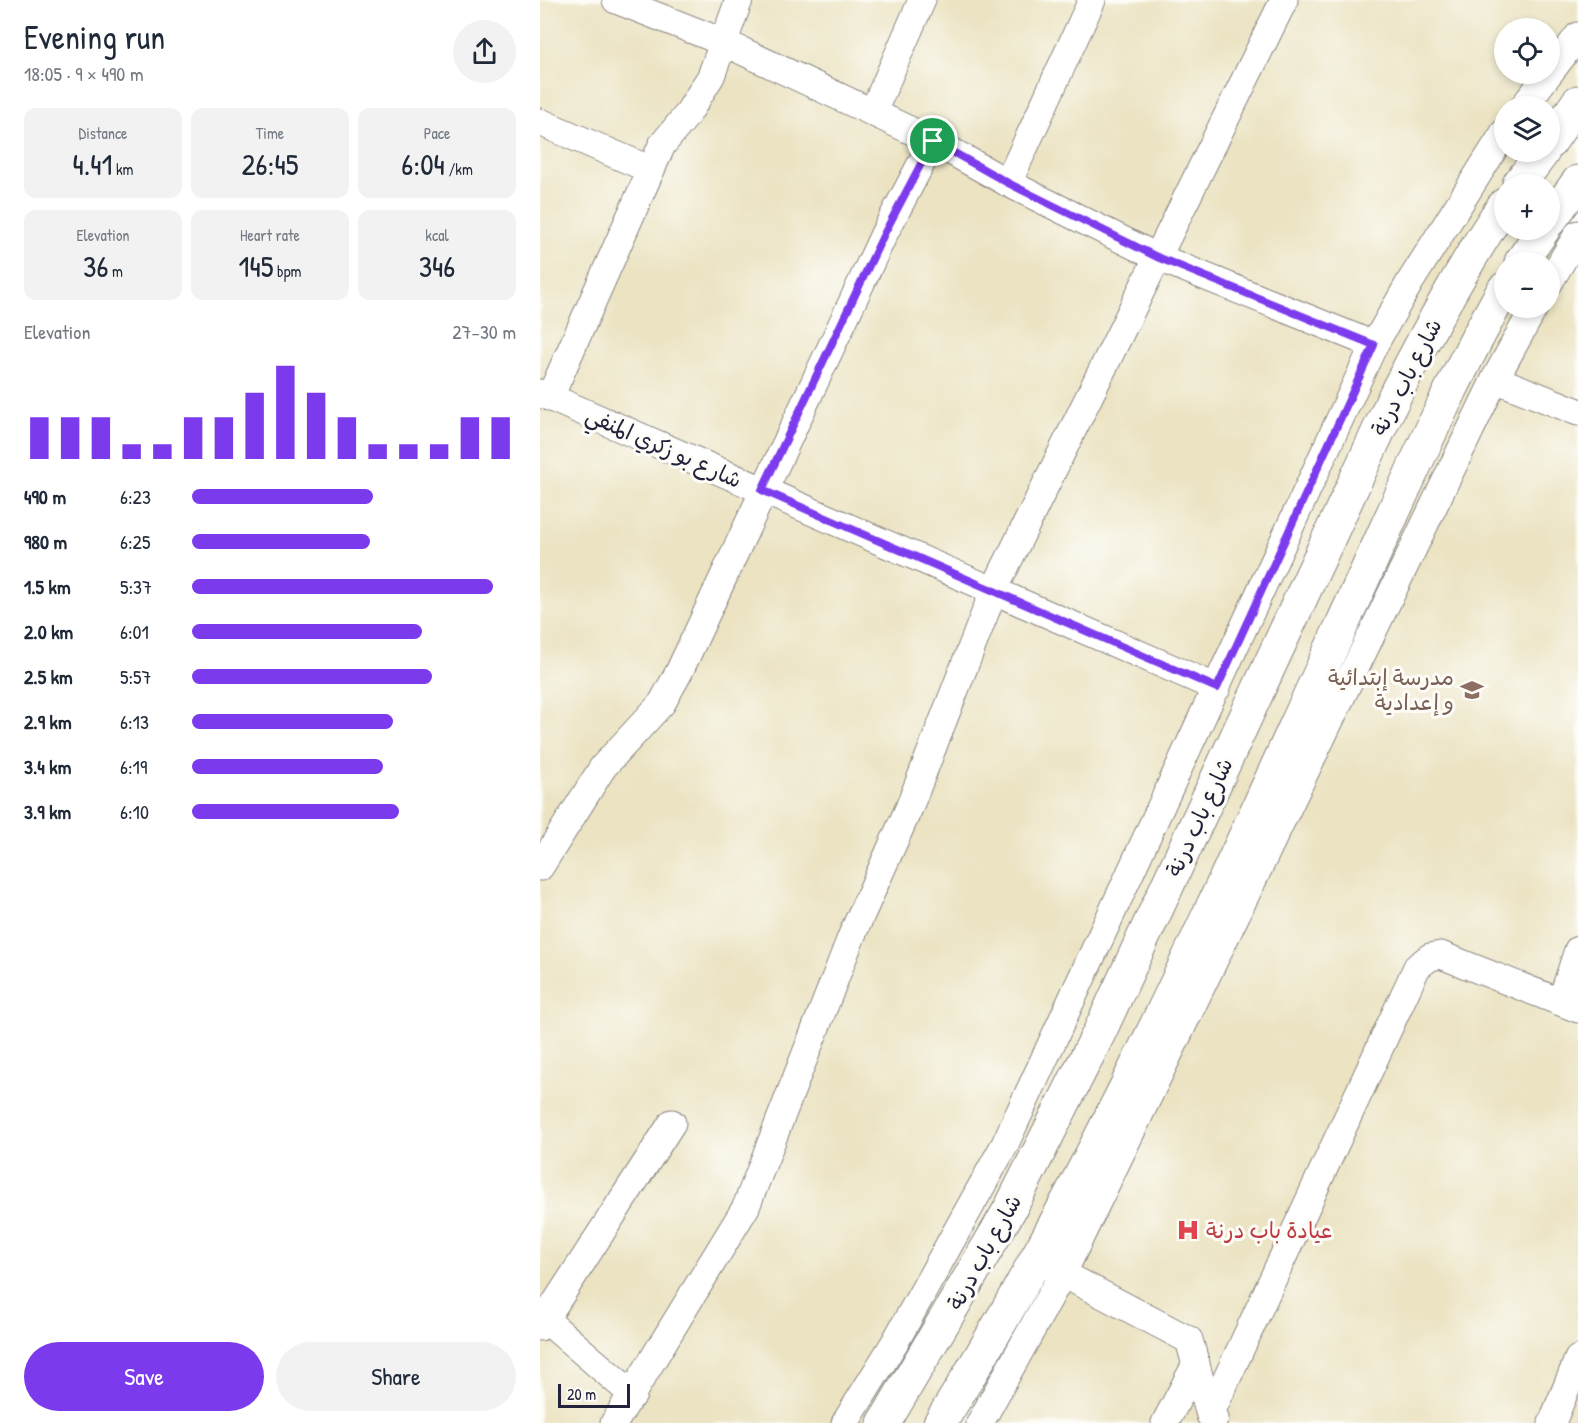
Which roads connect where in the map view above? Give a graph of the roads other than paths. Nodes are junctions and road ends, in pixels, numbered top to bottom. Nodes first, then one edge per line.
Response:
1 (616, 0) edge
2 (740, 0) edge
3 (922, 0) edge
4 (1092, 0) edge
5 (1284, 0) edge
6 (1578, 36) edge
7 (723, 42) junction
8 (1532, 96) edge
9 (1578, 102) edge
10 (873, 112) junction
11 (540, 122) edge
12 (1560, 128) edge
13 (933, 141) junction
14 (1494, 149) edge
15 (651, 170) junction
16 (1578, 182) edge
17 (1008, 183) junction
18 (1494, 221) edge
19 (1570, 232) edge
20 (1560, 256) edge
21 (1157, 257) junction
22 (1494, 306) edge
23 (1529, 318) edge
24 (1374, 345) junction
25 (1495, 379) junction
26 (545, 395) edge
27 (1578, 412) edge
28 (762, 490) junction
29 (994, 590) junction
30 (1217, 688) junction
31 (540, 867) edge
32 (1578, 950) edge
33 (1570, 1005) edge
34 (672, 1123) dead end
35 (1049, 1266) junction
36 (542, 1321) edge
37 (1578, 1359) edge
38 (1196, 1364) junction
39 (633, 1395) junction
40 (1215, 1419) edge
41 (614, 1423) edge
42 (844, 1423) edge
43 (884, 1423) edge
44 (940, 1423) edge
45 (980, 1423) edge
46 (1165, 1423) edge
47 (1552, 1423) edge

1 - 7 street
2 - 7 street
3 - 10 street
4 - 17 street
5 - 21 street
6 - 8 street
7 - 10 street
7 - 15 street
9 - 12 main road
10 - 13 street
11 - 15 street
13 - 17 street
13 - 28 street
14 - 24 street
15 - 26 street
16 - 19 main road
17 - 21 street
18 - 43 main road, شارع باب درنة
19 - 20 street
21 - 24 street
21 - 29 street
22 - 35 main road, شارع باب درنة
23 - 25 street
24 - 30 street
25 - 27 street
25 - 35 street
26 - 28 street, شارع بو زكري المنفي
28 - 29 street, شارع بو زكري المنفي
28 - 31 street
29 - 30 street, شارع بو زكري المنفي
29 - 39 street
30 - 42 street
32 - 33 street
33 - 40 street
34 - 36 street
35 - 38 street
35 - 44 main road, شارع باب درنة
35 - 45 street
36 - 39 street
37 - 47 street
38 - 40 street
38 - 46 street
39 - 41 street

